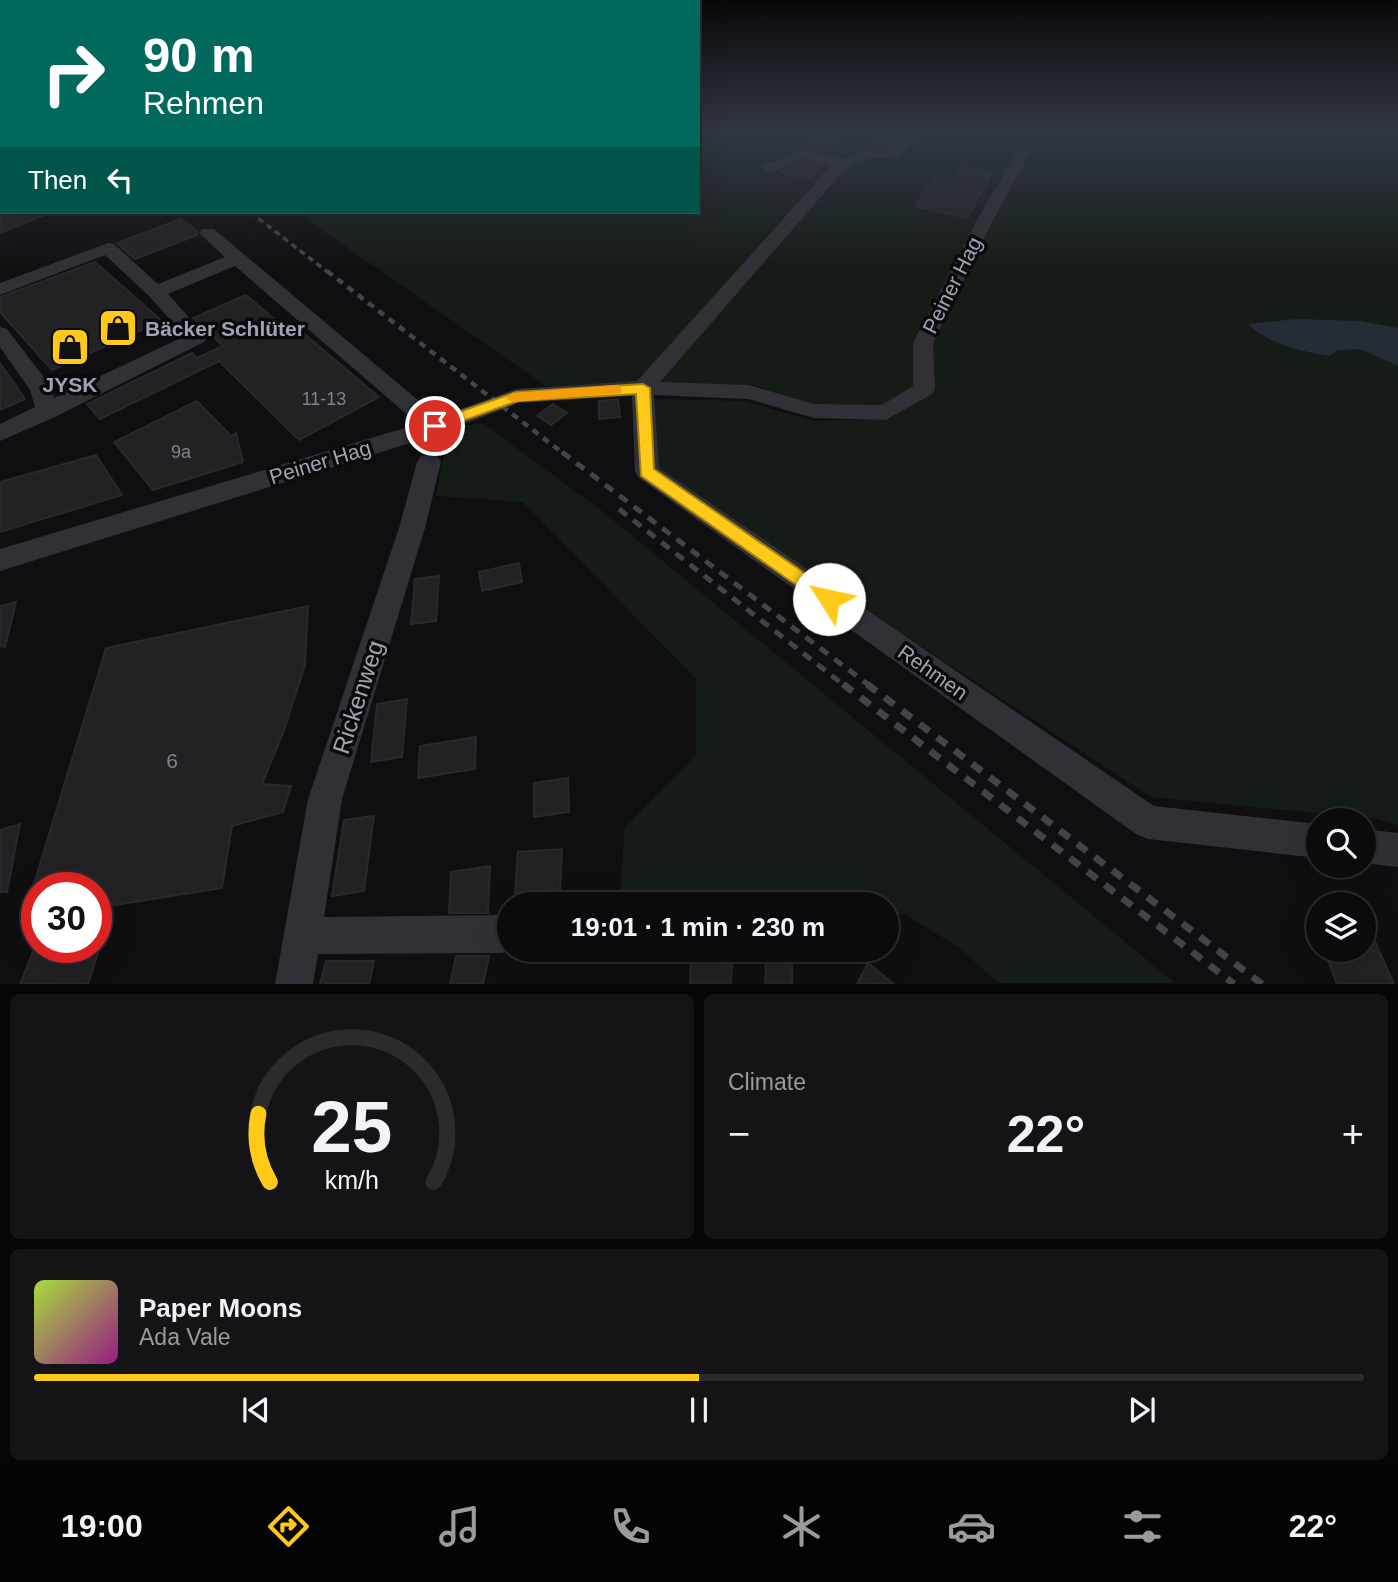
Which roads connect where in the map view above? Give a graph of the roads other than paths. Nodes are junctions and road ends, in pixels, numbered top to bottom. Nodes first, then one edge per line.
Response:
1 (831, 178) edge
2 (1009, 178) edge
3 (208, 233) dead end
4 (238, 258) junction
5 (0, 289) edge
6 (156, 292) junction
7 (0, 333) edge
8 (643, 388) junction
9 (47, 412) junction
10 (435, 426) junction
11 (0, 432) edge
12 (429, 462) dead end
13 (0, 560) edge
14 (1306, 840) edge
15 (1376, 847) edge
16 (1398, 850) edge
17 (497, 934) edge
18 (304, 936) junction
19 (294, 984) edge

1 - 8 street
2 - 8 street, Peiner Hag
3 - 4 street
4 - 6 street
4 - 10 street
5 - 6 street
6 - 9 street
7 - 9 street
8 - 10 street, Peiner Hag
8 - 14 street, Rehmen
9 - 11 street
10 - 13 street, Peiner Hag
12 - 18 street, Rickenweg
15 - 16 street
17 - 18 street
18 - 19 street, Rickenweg

